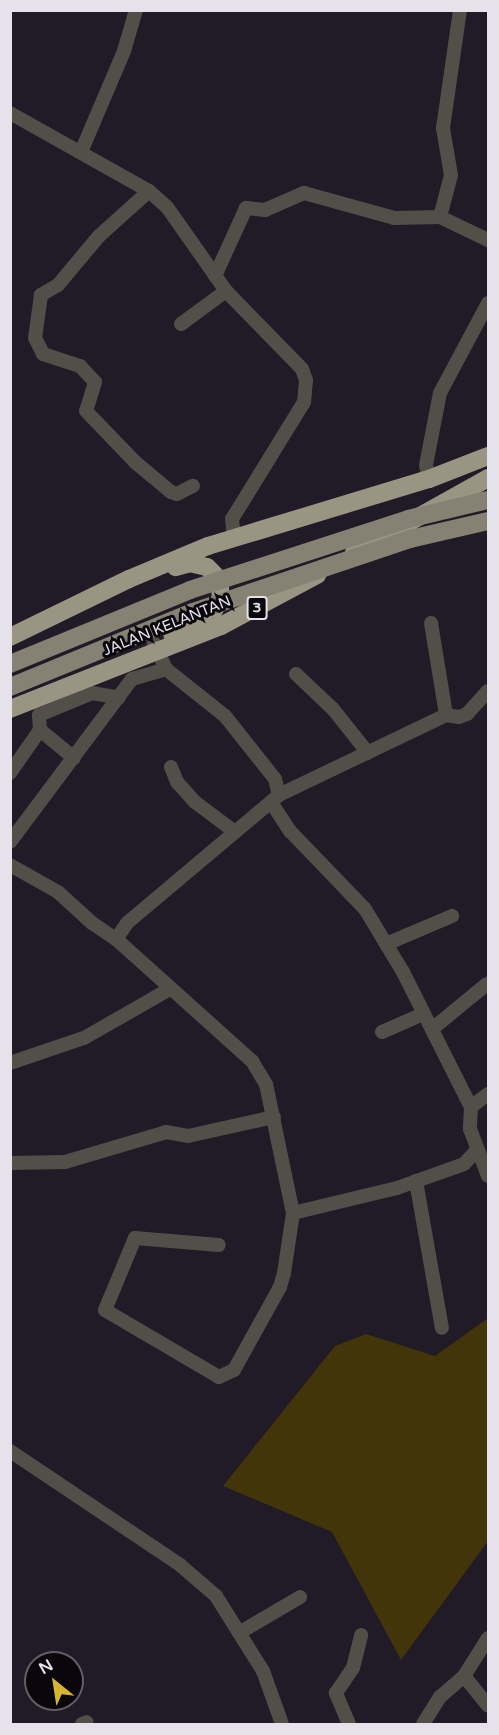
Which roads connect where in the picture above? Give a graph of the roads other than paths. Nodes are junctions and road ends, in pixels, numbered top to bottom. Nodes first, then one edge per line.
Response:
1 (136, 10) edge
2 (460, 10) edge
3 (10, 113) edge
4 (81, 152) junction
5 (149, 191) junction
6 (440, 217) junction
7 (489, 240) edge
8 (215, 276) junction
9 (226, 291) junction
10 (489, 303) edge
11 (181, 324) dead end
12 (489, 456) edge
13 (489, 477) edge
14 (429, 479) junction
15 (193, 486) dead end
16 (489, 500) edge
17 (489, 521) edge
18 (234, 538) junction
19 (71, 607) junction
20 (430, 623) dead end
21 (10, 637) edge
22 (155, 648) junction
23 (10, 664) edge
24 (166, 669) junction
25 (296, 674) dead end
26 (10, 687) edge
27 (489, 691) edge
28 (119, 698) junction
29 (10, 709) edge
30 (446, 715) junction
31 (40, 730) junction
32 (368, 753) junction
33 (74, 758) junction
34 (171, 767) dead end
35 (10, 772) edge
36 (275, 798) junction
37 (235, 832) junction
38 (10, 842) edge
39 (10, 865) edge
40 (452, 916) dead end
41 (116, 939) junction
42 (387, 944) junction
43 (487, 984) edge
44 (170, 989) junction
45 (423, 1014) junction
46 (432, 1029) junction
47 (382, 1032) dead end
48 (10, 1062) edge
49 (489, 1094) edge
50 (471, 1107) junction
51 (274, 1117) junction
52 (477, 1150) junction
53 (10, 1162) edge
54 (489, 1176) edge
55 (416, 1181) junction
56 (293, 1213) junction
57 (219, 1245) dead end
58 (442, 1328) dead end
59 (10, 1451) edge
60 (300, 1598) dead end
61 (239, 1633) junction
62 (361, 1635) dead end
63 (489, 1638) edge
64 (464, 1676) junction
65 (489, 1706) edge
66 (282, 1725) edge
67 (349, 1725) edge
68 (423, 1725) edge

1 - 4 street
2 - 6 street
3 - 4 street
4 - 5 street
5 - 8 street
5 - 15 street
6 - 7 street
6 - 8 street
8 - 9 street
9 - 11 street
9 - 18 street
10 - 14 street
12 - 14 highway
13 - 22 highway, JALAN KELANTAN / 3
14 - 18 highway
16 - 23 main road, bridge
17 - 26 main road, 3, bridge
18 - 19 highway
19 - 21 highway
19 - 22 highway
20 - 30 street
22 - 24 street
22 - 29 highway, JALAN KELANTAN / 3
24 - 28 street
24 - 36 street
25 - 32 street
27 - 30 street
28 - 31 street
28 - 33 street
30 - 32 street
31 - 33 street
31 - 35 street
32 - 36 street
33 - 38 street
34 - 37 street
36 - 37 street
36 - 42 street
37 - 41 street
39 - 41 street
40 - 42 street
41 - 44 street
42 - 45 street
43 - 46 street
44 - 48 street
44 - 51 street
45 - 46 street
45 - 47 street
46 - 50 street
49 - 50 street
50 - 52 street
51 - 53 street
51 - 56 street
52 - 54 street
52 - 55 street
55 - 56 street
55 - 58 street
56 - 57 street
59 - 61 street
60 - 61 street
61 - 66 street
62 - 67 street
63 - 64 street
64 - 65 street
64 - 68 street

